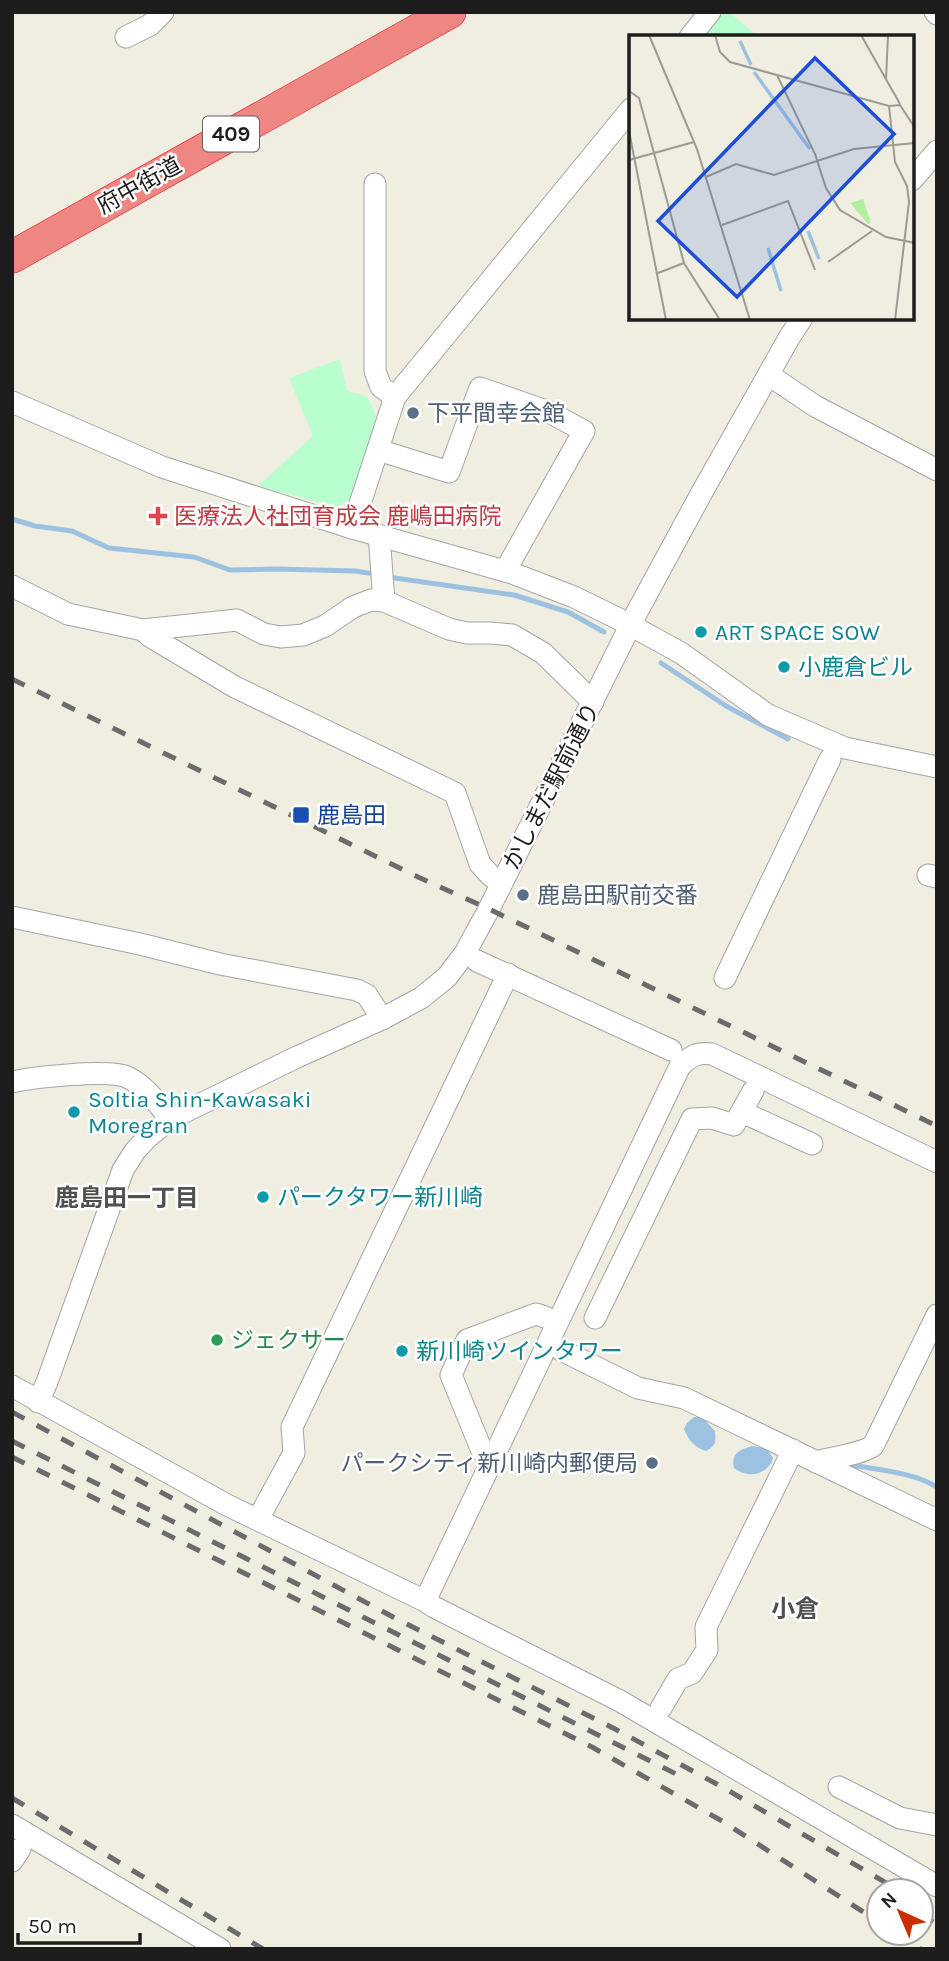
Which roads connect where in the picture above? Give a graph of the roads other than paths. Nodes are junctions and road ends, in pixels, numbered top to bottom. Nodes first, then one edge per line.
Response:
1 (163, 12) edge
2 (450, 12) edge
3 (710, 12) edge
4 (692, 35) edge
5 (126, 37) dead end
6 (629, 111) edge
7 (937, 151) edge
8 (914, 178) edge
9 (375, 184) dead end
10 (12, 257) edge
11 (801, 320) edge
12 (769, 374) junction
13 (395, 397) junction
14 (12, 402) edge
15 (378, 450) junction
16 (937, 470) edge
17 (352, 528) junction
18 (379, 535) junction
19 (505, 571) junction
20 (12, 586) edge
21 (384, 601) junction
22 (631, 626) junction
23 (143, 630) junction
24 (593, 702) junction
25 (830, 759) dead end
26 (937, 767) edge
27 (502, 883) junction
28 (12, 917) edge
29 (477, 961) dead end
30 (508, 974) junction
31 (725, 978) dead end
32 (382, 1019) junction
33 (671, 1051) dead end
34 (12, 1082) edge
35 (753, 1091) dead end
36 (742, 1112) junction
37 (170, 1119) junction
38 (811, 1144) dead end
39 (937, 1162) edge
40 (937, 1315) edge
41 (545, 1317) dead end
42 (595, 1318) dead end
43 (561, 1350) dead end
44 (24, 1393) edge
45 (793, 1450) junction
46 (482, 1451) dead end
47 (816, 1462) junction
48 (263, 1510) dead end
49 (937, 1520) edge
50 (425, 1601) junction
51 (661, 1708) dead end
52 (839, 1787) dead end
53 (12, 1825) edge
54 (937, 1825) edge
55 (937, 1886) edge
56 (219, 1949) edge

1 - 5 street
2 - 10 highway, 府中街道 / 409
3 - 4 street
6 - 13 street
7 - 8 street
9 - 13 street
11 - 12 street, かしまだ駅前通り
12 - 16 street
12 - 22 street, かしまだ駅前通り
13 - 15 street
14 - 17 street
15 - 17 street
15 - 19 street
17 - 18 street
18 - 19 street
18 - 21 street
19 - 22 street
20 - 23 street
21 - 23 street
21 - 24 street
22 - 24 street, かしまだ駅前通り
22 - 26 street
23 - 27 street
24 - 27 street, かしまだ駅前通り
25 - 31 street
27 - 32 street, かしまだ駅前通り
28 - 32 street
29 - 30 street
30 - 33 street
30 - 48 street
32 - 37 street, かしまだ駅前通り
34 - 37 street
35 - 36 street
36 - 38 street
36 - 42 street
37 - 44 street, かしまだ駅前通り
39 - 50 street
40 - 47 street
41 - 46 street
43 - 45 street
44 - 50 street
45 - 47 street
45 - 51 street
47 - 49 street
50 - 55 street
52 - 54 street
53 - 56 street

